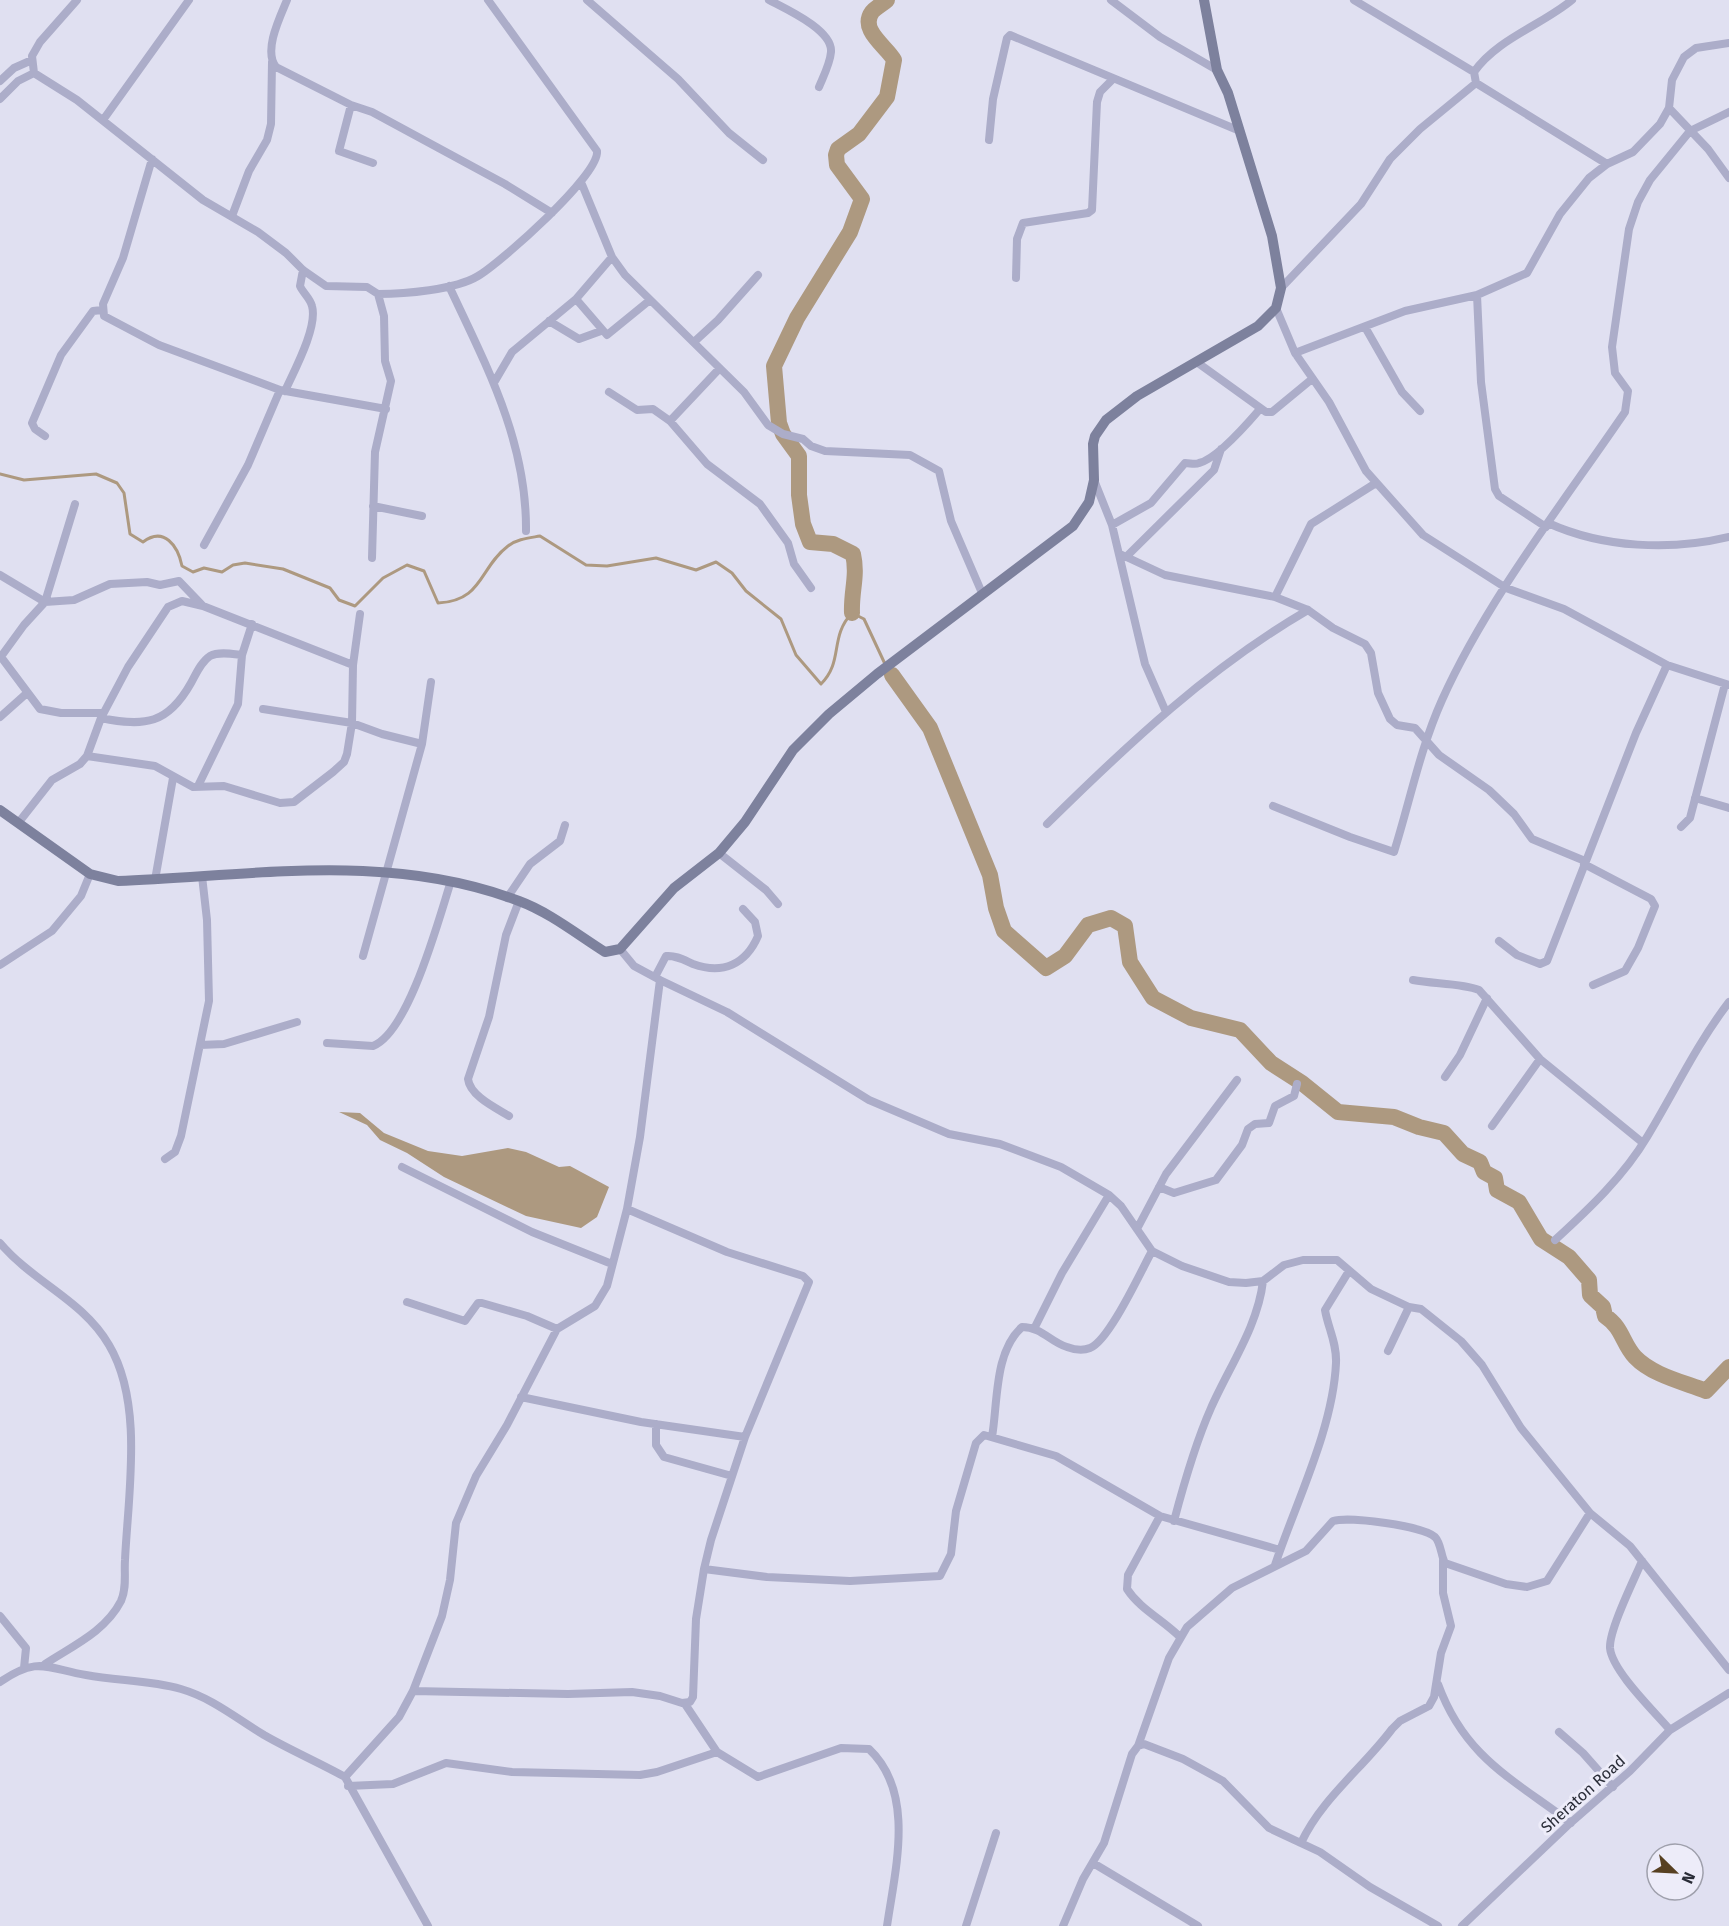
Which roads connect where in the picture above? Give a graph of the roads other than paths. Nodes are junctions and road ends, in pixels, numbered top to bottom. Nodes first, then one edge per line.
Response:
1 (78, 0) edge
2 (189, 0) edge
3 (287, 0) edge
4 (488, 0) edge
5 (587, 0) edge
6 (769, 0) edge
7 (1111, 0) edge
8 (1204, 0) edge
9 (1354, 0) edge
10 (1572, 0) edge
11 (1729, 43) edge
12 (32, 60) junction
13 (272, 62) junction
14 (1217, 70) junction
15 (1474, 72) junction
16 (34, 73) junction
17 (1113, 79) junction
18 (0, 81) edge
19 (1476, 83) junction
20 (819, 87) dead end
21 (0, 99) edge
22 (351, 105) junction
23 (1669, 108) junction
24 (1729, 112) edge
25 (103, 120) junction
26 (1240, 131) junction
27 (1690, 131) junction
28 (989, 140) dead end
29 (152, 159) junction
30 (763, 160) dead end
31 (373, 163) dead end
32 (1607, 164) junction
33 (1729, 178) edge
34 (581, 182) junction
35 (552, 213) junction
36 (232, 216) junction
37 (612, 257) junction
38 (303, 270) junction
39 (758, 275) dead end
40 (1016, 278) dead end
41 (449, 286) junction
42 (1281, 288) junction
43 (378, 294) junction
44 (1477, 295) junction
45 (576, 298) junction
46 (650, 300) junction
47 (1276, 308) junction
48 (102, 310) junction
49 (549, 321) junction
50 (1365, 327) junction
51 (601, 331) junction
52 (694, 342) junction
53 (1295, 352) junction
54 (1198, 363) junction
55 (719, 369) junction
56 (1312, 379) junction
57 (495, 381) junction
58 (283, 390) junction
59 (609, 392) dead end
60 (386, 409) junction
61 (1260, 409) junction
62 (1420, 411) dead end
63 (670, 421) junction
64 (45, 436) dead end
65 (1221, 449) junction
66 (1094, 480) junction
67 (1376, 483) junction
68 (75, 504) dead end
69 (373, 506) junction
70 (422, 516) dead end
71 (1112, 525) junction
72 (1547, 525) junction
73 (526, 531) dead end
74 (1729, 537) edge
75 (204, 544) dead end
76 (1123, 555) junction
77 (372, 558) dead end
78 (0, 575) edge
79 (812, 588) dead end
80 (1506, 588) junction
81 (982, 593) junction
82 (1275, 597) junction
83 (45, 602) junction
84 (203, 606) junction
85 (1308, 610) junction
86 (360, 614) dead end
87 (252, 624) junction
88 (242, 655) junction
89 (1, 658) edge
90 (353, 665) junction
91 (1667, 665) junction
92 (430, 682) dead end
93 (1727, 684) edge
94 (27, 693) junction
95 (263, 709) dead end
96 (1166, 712) junction
97 (102, 715) junction
98 (0, 717) edge
99 (352, 723) junction
100 (1426, 738) junction
101 (422, 744) junction
102 (87, 756) junction
103 (172, 778) junction
104 (198, 786) junction
105 (1695, 798) junction
106 (1273, 806) dead end
107 (1729, 808) edge
108 (0, 810) edge
109 (19, 822) junction
110 (1047, 824) dead end
111 (565, 825) dead end
112 (1681, 827) dead end
113 (719, 853) junction
114 (1584, 863) junction
115 (386, 870) junction
116 (90, 874) junction
117 (202, 876) junction
118 (154, 880) junction
119 (451, 881) junction
120 (507, 898) junction
121 (519, 901) junction
122 (778, 904) dead end
123 (743, 909) dead end
124 (1499, 941) dead end
125 (620, 949) junction
126 (363, 956) dead end
127 (0, 965) edge
128 (657, 978) junction
129 (1413, 980) dead end
130 (1593, 985) dead end
131 (1487, 998) junction
132 (1729, 1002) edge
133 (297, 1022) dead end
134 (327, 1043) dead end
135 (200, 1045) junction
136 (1540, 1059) junction
137 (1445, 1077) dead end
138 (1237, 1080) dead end
139 (1298, 1084) dead end
140 (509, 1116) dead end
141 (1492, 1126) dead end
142 (1643, 1143) junction
143 (165, 1159) dead end
144 (402, 1167) dead end
145 (1159, 1187) junction
146 (1109, 1194) junction
147 (627, 1209) junction
148 (1137, 1229) junction
149 (1555, 1240) dead end
150 (0, 1243) edge
151 (1152, 1251) junction
152 (612, 1264) junction
153 (1349, 1271) junction
154 (1263, 1281) junction
155 (407, 1302) dead end
156 (1409, 1307) junction
157 (1035, 1328) junction
158 (557, 1329) junction
159 (1388, 1351) dead end
160 (521, 1397) junction
161 (656, 1424) junction
162 (745, 1437) junction
163 (992, 1437) junction
164 (732, 1476) junction
165 (1590, 1513) junction
166 (1160, 1516) junction
167 (1174, 1521) junction
168 (1280, 1550) junction
169 (1443, 1560) junction
170 (1642, 1561) junction
171 (1275, 1565) junction
172 (705, 1569) junction
173 (0, 1616) edge
174 (1180, 1637) junction
175 (45, 1664) junction
176 (24, 1668) junction
177 (1729, 1670) edge
178 (0, 1682) edge
179 (1438, 1684) junction
180 (413, 1690) junction
181 (1729, 1693) edge
182 (685, 1704) junction
183 (1670, 1730) junction
184 (1559, 1732) dead end
185 (1138, 1746) junction
186 (717, 1752) junction
187 (345, 1777) junction
188 (348, 1786) junction
189 (1613, 1787) junction
190 (1571, 1823) junction
191 (996, 1833) dead end
192 (1301, 1843) junction
193 (1093, 1863) junction
194 (429, 1926) edge
195 (886, 1926) edge
196 (966, 1926) edge
197 (1063, 1926) edge
198 (1197, 1926) edge
199 (1438, 1926) edge
200 (1462, 1926) edge

1 - 12 street
2 - 25 street
3 - 13 street
4 - 34 street
5 - 30 street
6 - 20 street
7 - 14 street
8 - 14 street
9 - 15 street
10 - 15 street
11 - 23 street
12 - 16 street
12 - 18 street
13 - 22 street
13 - 36 street
14 - 26 street
15 - 19 street
16 - 21 street
16 - 25 street
17 - 26 street
17 - 28 street
17 - 40 street
19 - 32 street
19 - 42 street
22 - 31 street
22 - 35 street
23 - 27 street
23 - 32 street
24 - 27 street
25 - 29 street
26 - 42 street
27 - 33 street
27 - 72 street
29 - 36 street
29 - 48 street
32 - 44 street
34 - 35 street
34 - 37 street
35 - 41 street
36 - 38 street
37 - 45 street
37 - 46 street
38 - 43 street
38 - 58 street
39 - 52 street
41 - 43 street
41 - 57 street
42 - 47 street
43 - 60 street
44 - 50 street
44 - 72 street
45 - 49 street
45 - 51 street
46 - 51 street
46 - 52 street
47 - 53 street
47 - 54 street
48 - 58 street
48 - 64 street
49 - 51 street
49 - 57 street
50 - 53 street
50 - 62 street
52 - 55 street
53 - 56 street
54 - 61 street
54 - 66 street
55 - 63 street
55 - 81 street
56 - 61 street
56 - 67 street
57 - 73 street
58 - 60 street
58 - 75 street
59 - 63 street
60 - 69 street
61 - 65 street
63 - 79 street
65 - 71 street
65 - 76 street
66 - 71 street
66 - 81 street
67 - 80 street
67 - 82 street
68 - 83 street
69 - 70 street
69 - 77 street
71 - 76 street
72 - 74 street
72 - 80 street
76 - 82 street
76 - 96 street
78 - 83 street
80 - 91 street
80 - 100 street
81 - 113 street
82 - 85 street
83 - 84 street
83 - 89 street
84 - 87 street
84 - 97 street
85 - 96 street
85 - 100 street
86 - 90 street
87 - 88 street
87 - 90 street
88 - 97 street
88 - 104 street
89 - 94 street
90 - 99 street
91 - 93 street
91 - 114 street
92 - 101 street
93 - 105 street
94 - 97 street
94 - 98 street
95 - 99 street
96 - 110 street
97 - 102 street
99 - 101 street
99 - 104 street
100 - 106 street
100 - 114 street
101 - 115 street
102 - 103 street
102 - 109 street
103 - 104 street
103 - 118 street
105 - 107 street
105 - 112 street
108 - 109 street
109 - 116 street
111 - 120 street
113 - 122 street
113 - 125 street
114 - 124 street
114 - 130 street
115 - 117 street
115 - 119 street
115 - 126 street
116 - 118 street
116 - 127 street
117 - 118 street
117 - 135 street
119 - 120 street
119 - 134 street
120 - 121 street
121 - 125 street
121 - 140 street
123 - 128 street
125 - 128 street
128 - 146 street
128 - 147 street
129 - 131 street
131 - 136 street
131 - 137 street
132 - 142 street
133 - 135 street
135 - 143 street
136 - 141 street
136 - 142 street
138 - 145 street
139 - 145 street
142 - 149 street
144 - 152 street
145 - 148 street
146 - 148 street
146 - 157 street
147 - 152 street
147 - 162 street
148 - 151 street
150 - 175 street
151 - 154 street
151 - 157 street
152 - 158 street
153 - 154 street
153 - 156 street
153 - 168 street
154 - 167 street
155 - 158 street
156 - 159 street
156 - 165 street
157 - 163 street
158 - 160 street
160 - 161 street
160 - 180 street
161 - 162 street
161 - 164 street
162 - 164 street
163 - 166 street
163 - 172 street
164 - 172 street
165 - 169 street
165 - 170 street
166 - 167 street
166 - 174 street
167 - 168 street
168 - 171 street
169 - 171 street
169 - 179 street
170 - 177 street
170 - 183 street
171 - 174 street
172 - 182 street
173 - 176 street
174 - 185 street
175 - 176 street
175 - 187 street
176 - 178 street
179 - 190 street
179 - 192 street
180 - 182 street
180 - 187 street
181 - 183 street, Sheraton Road
182 - 186 street
183 - 189 street, Sheraton Road
184 - 189 street
185 - 192 street
185 - 193 street
186 - 188 street
186 - 195 street
187 - 188 street
188 - 194 street
189 - 190 street, Sheraton Road
190 - 200 street, Sheraton Road
191 - 196 street
192 - 199 street
193 - 197 street
193 - 198 street

